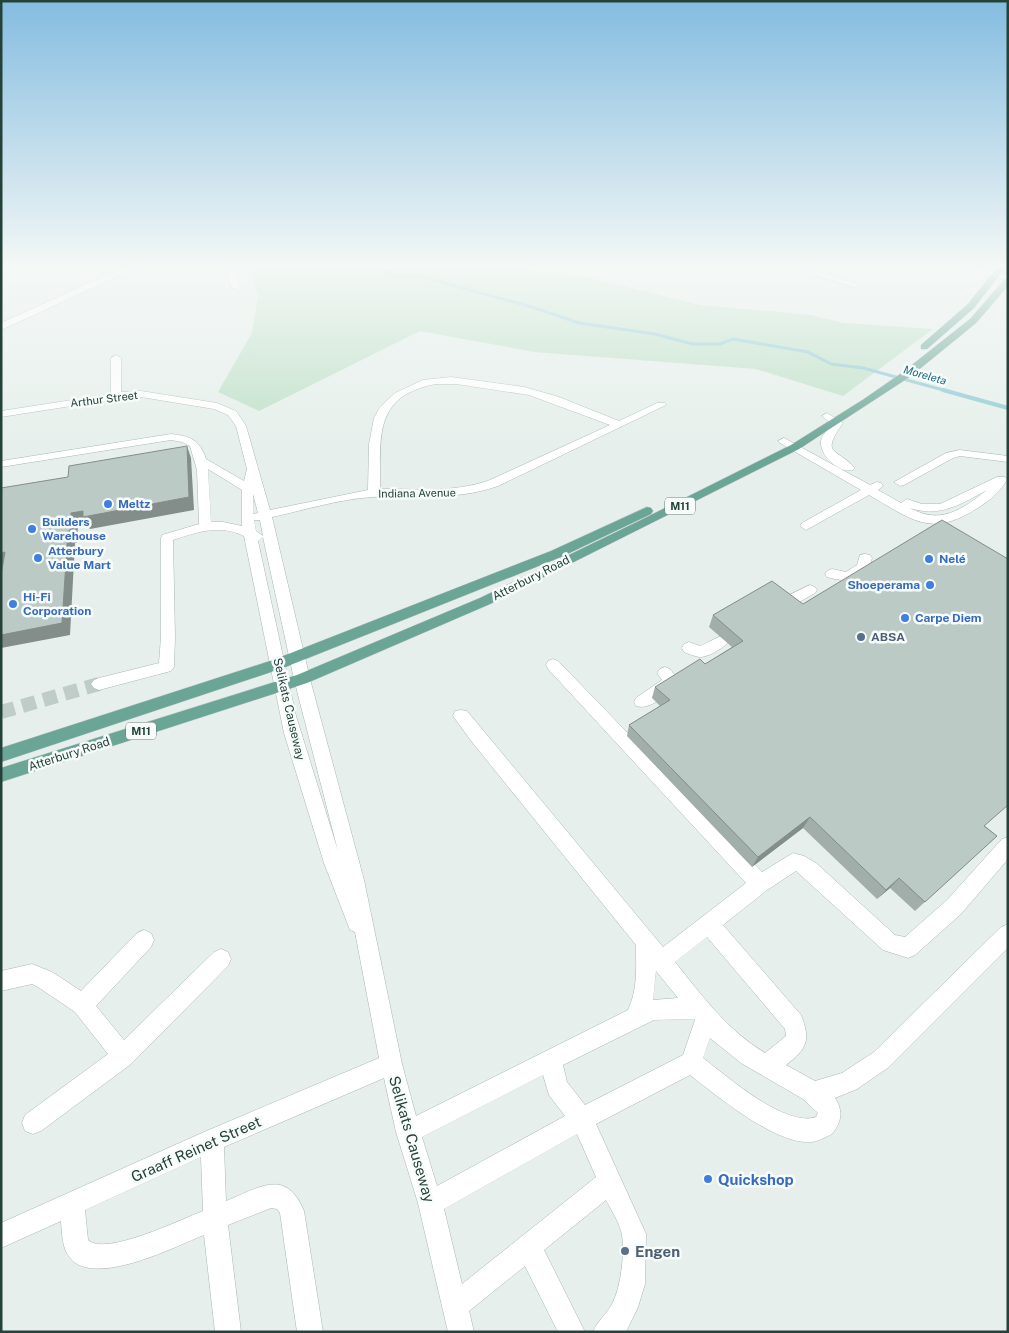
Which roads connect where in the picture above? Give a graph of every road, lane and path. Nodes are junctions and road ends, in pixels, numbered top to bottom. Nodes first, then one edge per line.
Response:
1 (949, 327) edge
2 (965, 327) edge
3 (116, 358) dead end
4 (912, 363) junction
5 (116, 396) junction
6 (661, 405) dead end
7 (1, 414) edge
8 (235, 416) joint
9 (832, 418) junction
10 (617, 424) junction
11 (790, 444) junction
12 (1008, 459) edge
13 (202, 461) junction
14 (1, 464) edge
15 (252, 466) junction
16 (900, 482) dead end
17 (997, 483) edge
18 (248, 488) junction
19 (874, 488) junction
20 (374, 493) junction
21 (1008, 497) edge
22 (265, 516) junction
23 (247, 519) junction
24 (206, 525) junction
25 (806, 526) dead end
26 (167, 538) junction
27 (252, 540) junction
28 (271, 546) junction
29 (865, 558) dead end
30 (832, 574) dead end
31 (810, 590) dead end
32 (782, 605) edge
33 (724, 640) dead end
34 (689, 648) dead end
35 (297, 657) junction
36 (278, 664) junction
37 (553, 665) dead end
38 (665, 673) dead end
39 (302, 679) junction
40 (99, 684) tunnel mouth
41 (281, 686) junction
42 (642, 702) dead end
43 (461, 716) dead end
44 (1, 755) edge
45 (1, 775) edge
46 (1008, 845) edge
47 (760, 884) junction
48 (708, 923) junction
49 (1008, 934) edge
50 (144, 940) dead end
51 (646, 942) junction
52 (367, 945) junction
53 (221, 959) dead end
54 (661, 961) junction
55 (1, 981) edge
56 (82, 1005) junction
57 (702, 1013) junction
58 (636, 1017) junction
59 (123, 1056) junction
60 (551, 1059) junction
61 (691, 1062) junction
62 (391, 1064) junction
63 (767, 1066) junction
64 (814, 1092) junction
65 (582, 1119) junction
66 (33, 1123) dead end
67 (408, 1132) junction
68 (212, 1140) junction
69 (610, 1181) junction
70 (430, 1203) junction
71 (72, 1205) junction
72 (215, 1218) junction
73 (1, 1236) edge
74 (529, 1246) junction
75 (455, 1306) junction
76 (228, 1332) edge
77 (310, 1332) edge
78 (461, 1332) edge
79 (572, 1332) edge
80 (606, 1332) edge

1 - 4 main road, Atterbury Road / M11
2 - 4 main road, Atterbury Road / M11
3 - 5 street
4 - 9 main road, Atterbury Road / M11
5 - 7 street, Arthur Street
5 - 8 street, Arthur Street
6 - 10 street, Indiana Avenue
8 - 15 street, Selikats Causeway
9 - 11 main road, Atterbury Road / M11
9 - 19 street
10 - 20 street, Indiana Avenue
10 - 20 street
11 - 19 street
11 - 35 main road, Atterbury Road / M11
11 - 39 main road, Atterbury Road / M11
12 - 16 street
13 - 14 street
13 - 18 street
13 - 24 street
15 - 18 street, Selikats Causeway
15 - 22 street, Selikats Causeway
17 - 19 street
17 - 21 street
18 - 23 street, Selikats Causeway
19 - 25 street
20 - 22 street, Indiana Avenue
22 - 23 street, Indiana Avenue
22 - 28 street, Selikats Causeway
23 - 27 street, Selikats Causeway
24 - 26 street
24 - 27 street
26 - 27 street
26 - 40 street
27 - 28 street
27 - 36 street, Selikats Causeway
28 - 35 street, Selikats Causeway
29 - 30 street
31 - 32 street
33 - 34 street
35 - 36 main road, Atterbury Road / M11
35 - 39 street, Selikats Causeway
36 - 41 street, Selikats Causeway
36 - 44 main road, Atterbury Road / M11
37 - 47 street
38 - 42 street
39 - 41 main road, Atterbury Road / M11
39 - 52 street, Selikats Causeway
41 - 45 main road, Atterbury Road / M11
41 - 52 street, Selikats Causeway
43 - 51 street
46 - 47 street
47 - 48 street
48 - 54 street
48 - 63 street
49 - 64 street
50 - 56 street
51 - 54 street
51 - 58 street
52 - 62 street, Selikats Causeway
53 - 59 street
54 - 57 street
55 - 56 street
56 - 59 street
57 - 58 street
57 - 61 street
57 - 63 street
58 - 60 street
59 - 66 street
60 - 65 street
60 - 67 street
61 - 64 street
61 - 65 street
62 - 67 street, Selikats Causeway
62 - 68 street, Graaff Reinet Street
63 - 64 street
65 - 69 street
65 - 70 street
67 - 70 street, Selikats Causeway
68 - 71 street, Graaff Reinet Street
68 - 72 street
69 - 74 street
69 - 80 street
70 - 75 street, Selikats Causeway
71 - 72 street
71 - 73 street, Graaff Reinet Street
72 - 76 street
72 - 77 street
74 - 75 street
74 - 79 street
75 - 78 street, Selikats Causeway

